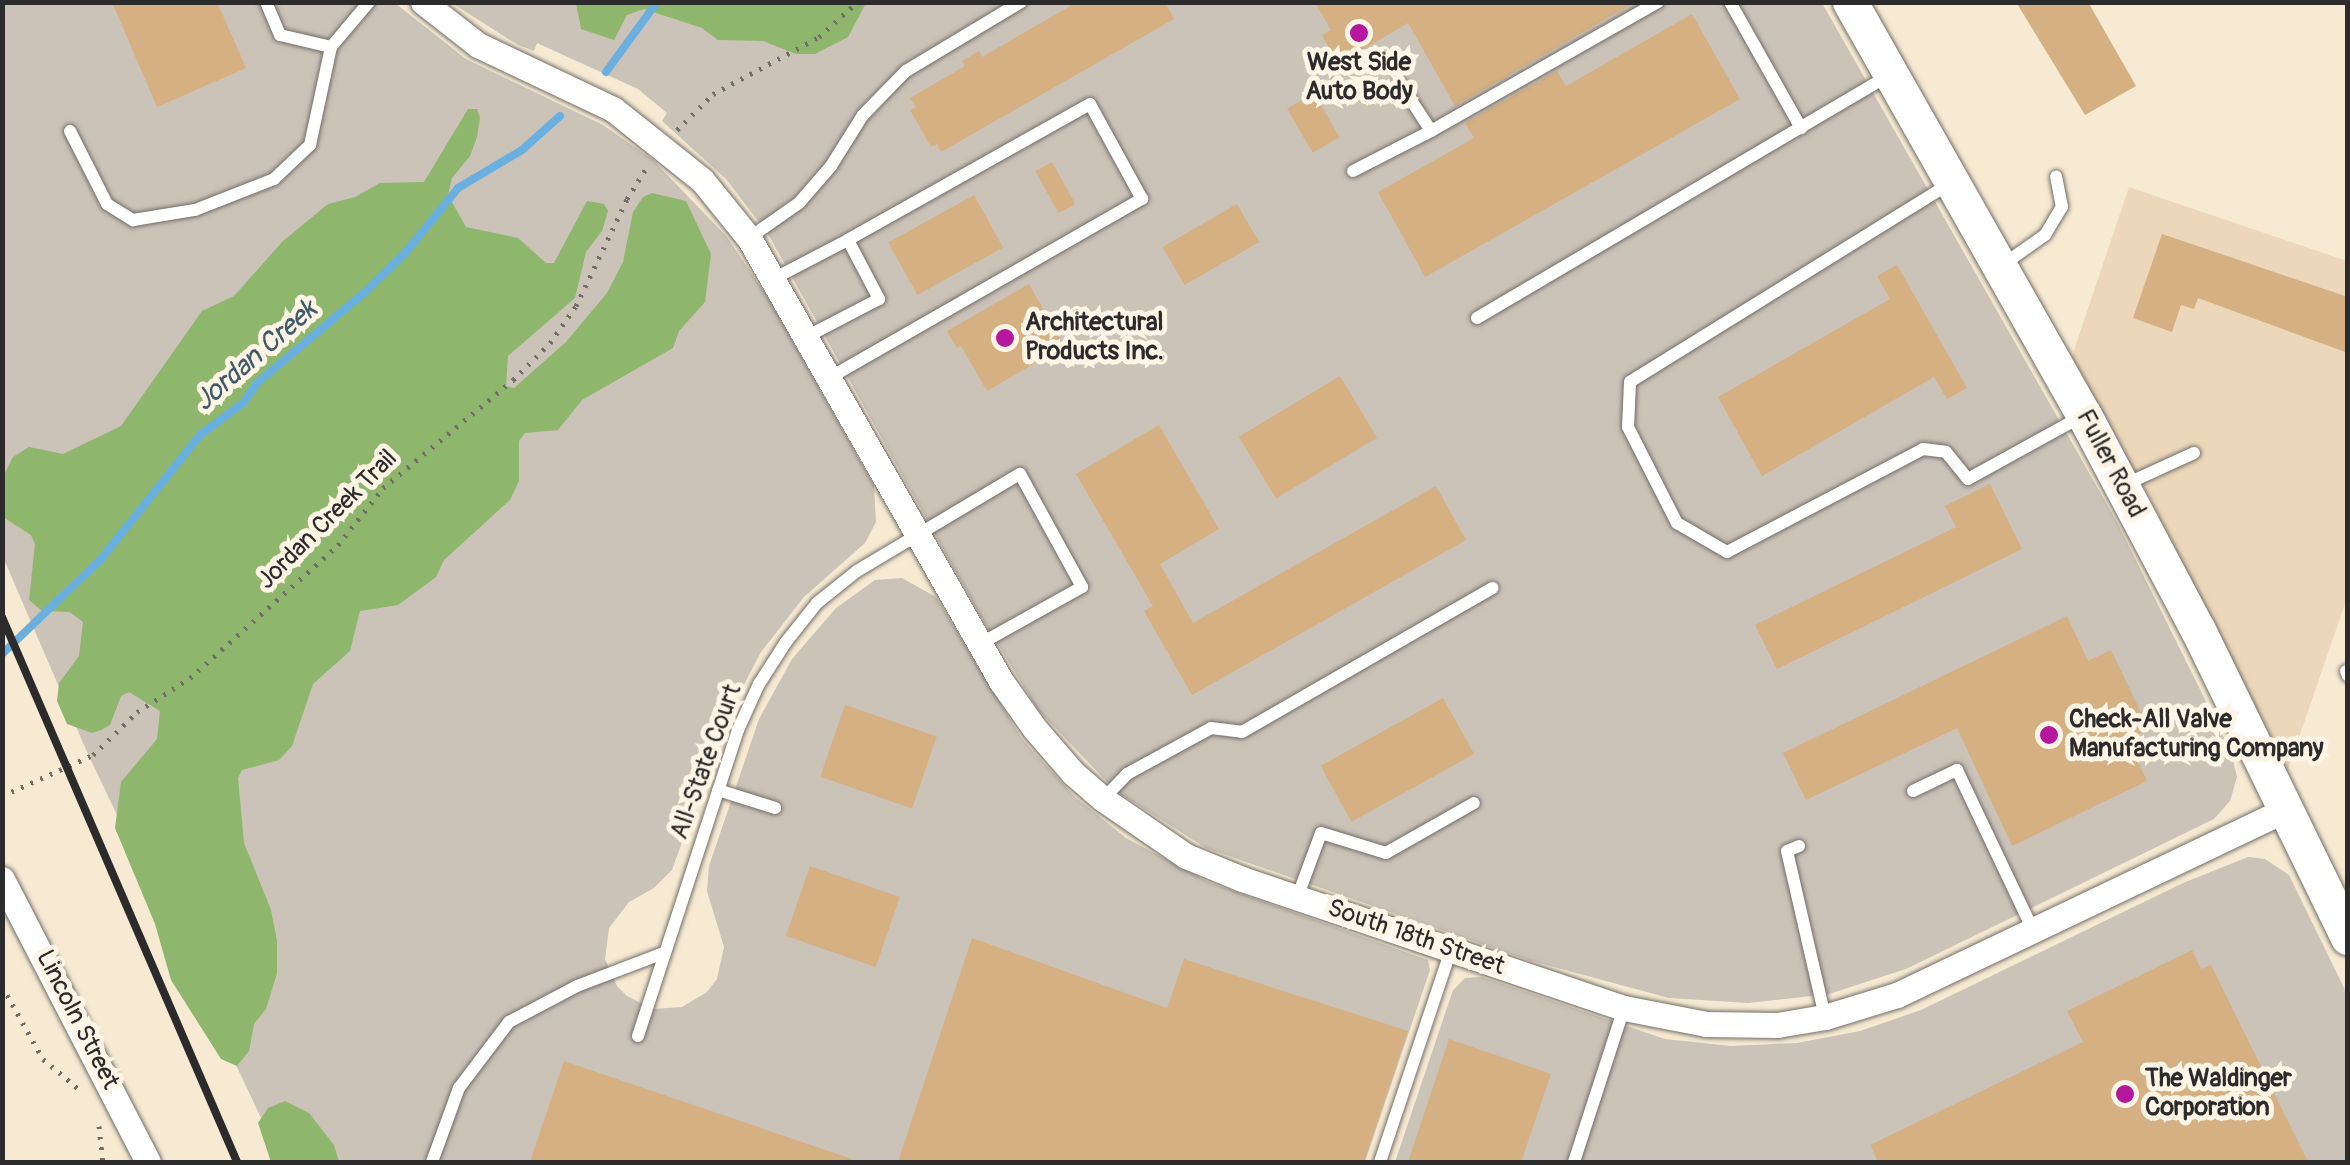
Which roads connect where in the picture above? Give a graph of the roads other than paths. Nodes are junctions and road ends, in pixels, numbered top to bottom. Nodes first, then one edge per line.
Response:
1 (266, 2) edge
2 (369, 2) edge
3 (423, 2) edge
4 (1020, 2) edge
5 (1658, 2) edge
6 (1730, 2) edge
7 (1850, 2) edge
8 (331, 47) junction
9 (1890, 74) junction
10 (1400, 82) dead end
11 (1800, 128) junction
12 (1432, 130) junction
13 (70, 131) dead end
14 (1353, 171) dead end
15 (2056, 176) dead end
16 (1951, 182) junction
17 (750, 238) junction
18 (848, 240) junction
19 (1999, 266) junction
20 (774, 279) junction
21 (1477, 318) dead end
22 (806, 337) junction
23 (829, 378) junction
24 (2084, 415) junction
25 (2194, 452) dead end
26 (2122, 486) junction
27 (918, 533) junction
28 (1492, 588) dead end
29 (980, 644) junction
30 (718, 790) junction
31 (1912, 791) dead end
32 (1103, 799) junction
33 (1474, 802) dead end
34 (775, 808) dead end
35 (2285, 810) junction
36 (1798, 846) dead end
37 (2, 879) edge
38 (1297, 898) junction
39 (2034, 932) junction
40 (2348, 937) edge
41 (1452, 950) junction
42 (664, 952) junction
43 (1624, 1008) junction
44 (1825, 1017) junction
45 (638, 1036) dead end
46 (148, 1162) edge
47 (432, 1162) edge
48 (1380, 1162) edge
49 (1574, 1162) edge

1 - 8 lane
2 - 8 lane
3 - 17 street, South 18th Street
4 - 17 lane
5 - 12 lane
6 - 11 lane
7 - 9 street, Fuller Road
8 - 13 lane
9 - 11 lane
9 - 16 street, Fuller Road
10 - 12 lane
11 - 21 lane
12 - 14 lane
15 - 19 lane
16 - 19 street, Fuller Road
16 - 24 lane
17 - 20 street, South 18th Street
18 - 20 lane
18 - 22 lane
18 - 23 lane
19 - 24 street, Fuller Road
20 - 22 street, South 18th Street
22 - 23 street, South 18th Street
23 - 27 street, South 18th Street
24 - 26 street, Fuller Road
25 - 26 lane
26 - 35 street, Fuller Road
27 - 29 street, South 18th Street
27 - 29 lane, All-State Court
27 - 30 lane, All-State Court
28 - 32 lane
29 - 32 street, South 18th Street
30 - 34 lane
30 - 42 lane, All-State Court
31 - 39 lane
32 - 38 street, South 18th Street
33 - 38 lane
35 - 39 street, South 18th Street
35 - 40 street, Fuller Road
36 - 44 lane
37 - 46 street, Lincoln Street
38 - 41 street, South 18th Street
39 - 44 street, South 18th Street
41 - 43 street, South 18th Street
41 - 48 lane
42 - 45 lane, All-State Court
42 - 47 lane
43 - 44 street, South 18th Street
43 - 49 lane

